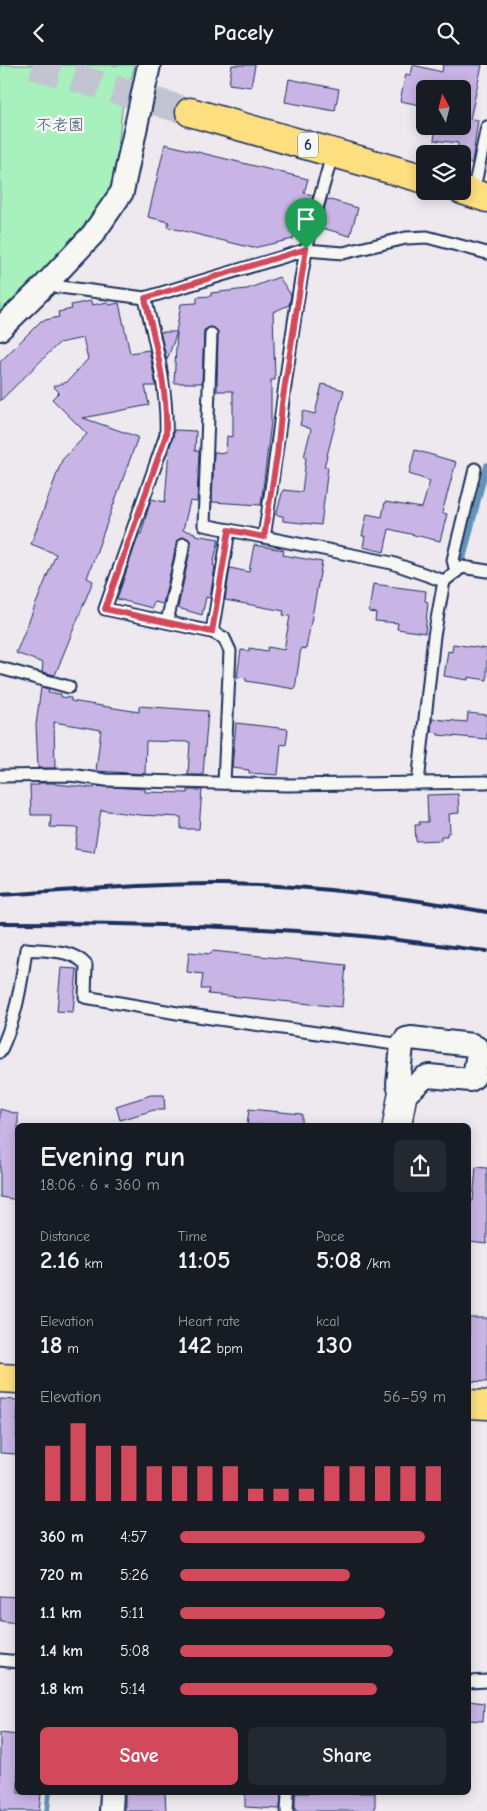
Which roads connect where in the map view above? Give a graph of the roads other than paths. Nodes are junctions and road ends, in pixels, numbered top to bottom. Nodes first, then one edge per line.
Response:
1 (148, 65) edge
2 (190, 112) tunnel mouth
3 (487, 127) edge
4 (333, 152) junction
5 (416, 176) edge
6 (474, 193) edge
7 (306, 249) junction
8 (487, 253) edge
9 (45, 285) junction
10 (145, 298) junction
11 (0, 329) edge
12 (211, 334) dead end
13 (476, 469) dead end
14 (229, 530) junction
15 (264, 537) junction
16 (184, 544) dead end
17 (487, 571) edge
18 (456, 572) junction
19 (444, 581) junction
20 (167, 622) junction
21 (212, 632) junction
22 (0, 668) edge
23 (69, 687) dead end
24 (0, 776) edge
25 (487, 782) edge
26 (224, 783) junction
27 (418, 783) junction
28 (3, 1037) edge
29 (402, 1045) junction
30 (482, 1047) edge
31 (0, 1052) edge
32 (402, 1097) junction
33 (397, 1123) edge
34 (0, 1378) edge
35 (15, 1379) edge
36 (471, 1404) edge
37 (487, 1405) edge
38 (0, 1661) edge
39 (15, 1661) edge
40 (487, 1681) edge
41 (471, 1682) edge
42 (112, 1795) edge
43 (288, 1795) edge
44 (111, 1811) edge
45 (287, 1811) edge

1 - 9 street
2 - 4 main road, 6
3 - 6 lane
4 - 5 main road, 6
4 - 7 lane
7 - 8 lane
7 - 10 lane
7 - 15 lane
9 - 10 lane
9 - 11 street
10 - 20 lane
12 - 14 lane
13 - 18 lane
14 - 15 lane
14 - 21 lane
15 - 19 lane
16 - 20 lane
17 - 18 lane
18 - 19 lane
19 - 27 lane
20 - 21 lane
21 - 26 lane
22 - 23 lane
24 - 26 lane
25 - 27 lane
26 - 27 lane
28 - 29 lane
28 - 31 lane
29 - 30 street
29 - 32 street
30 - 32 street
32 - 33 main road
34 - 35 main road
36 - 37 main road
38 - 39 lane
40 - 41 lane
42 - 44 street
43 - 45 lane

